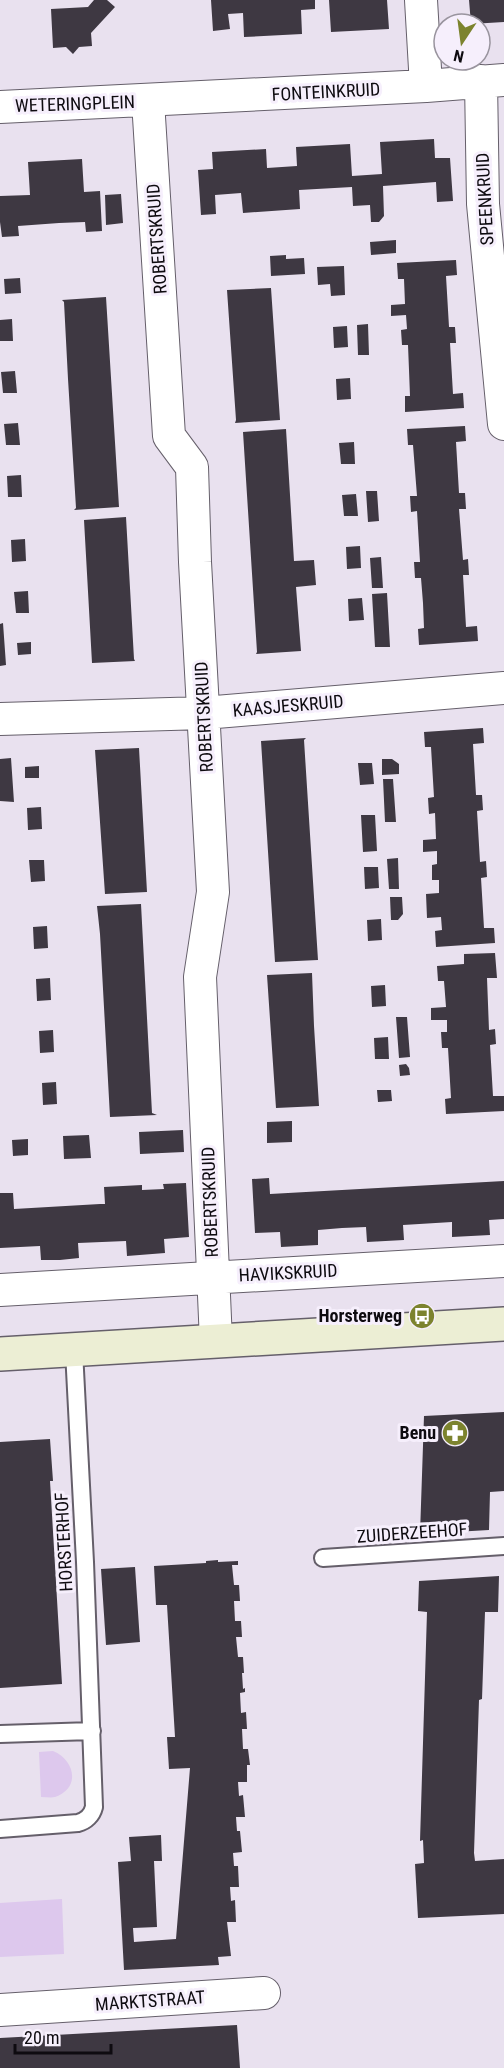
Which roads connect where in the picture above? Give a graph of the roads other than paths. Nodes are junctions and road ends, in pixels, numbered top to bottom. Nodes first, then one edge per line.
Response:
1 (421, 0) edge
2 (493, 81) edge
3 (426, 86) junction
4 (148, 100) junction
5 (0, 101) edge
6 (504, 424) edge
7 (504, 688) edge
8 (204, 713) junction
9 (0, 719) edge
10 (504, 1261) edge
11 (213, 1277) junction
12 (0, 1290) edge
13 (504, 1324) edge
14 (216, 1341) junction
15 (74, 1351) junction
16 (0, 1354) edge
17 (504, 1546) edge
18 (323, 1558) dead end
19 (92, 1731) junction
20 (0, 1734) edge
21 (0, 1829) edge
22 (264, 1993) dead end
23 (0, 2010) edge

1 - 3 street
2 - 3 street, FONTEINKRUID
2 - 6 street, SPEENKRUID
3 - 4 street, FONTEINKRUID
4 - 5 street, WETERINGPLEIN
4 - 8 street, ROBERTSKRUID
7 - 8 street, KAASJESKRUID
8 - 9 street, KAASJESKRUID
8 - 11 street, ROBERTSKRUID
10 - 11 street, HAVIKSKRUID
11 - 12 street, HAVIKSKRUID
11 - 14 street, ROBERTSKRUID
13 - 14 street
14 - 15 street
15 - 16 street
15 - 19 lane, HORSTERHOF
17 - 18 lane, ZUIDERZEEHOF
19 - 20 lane
19 - 21 lane, HORSTERHOF
22 - 23 street, MARKTSTRAAT

